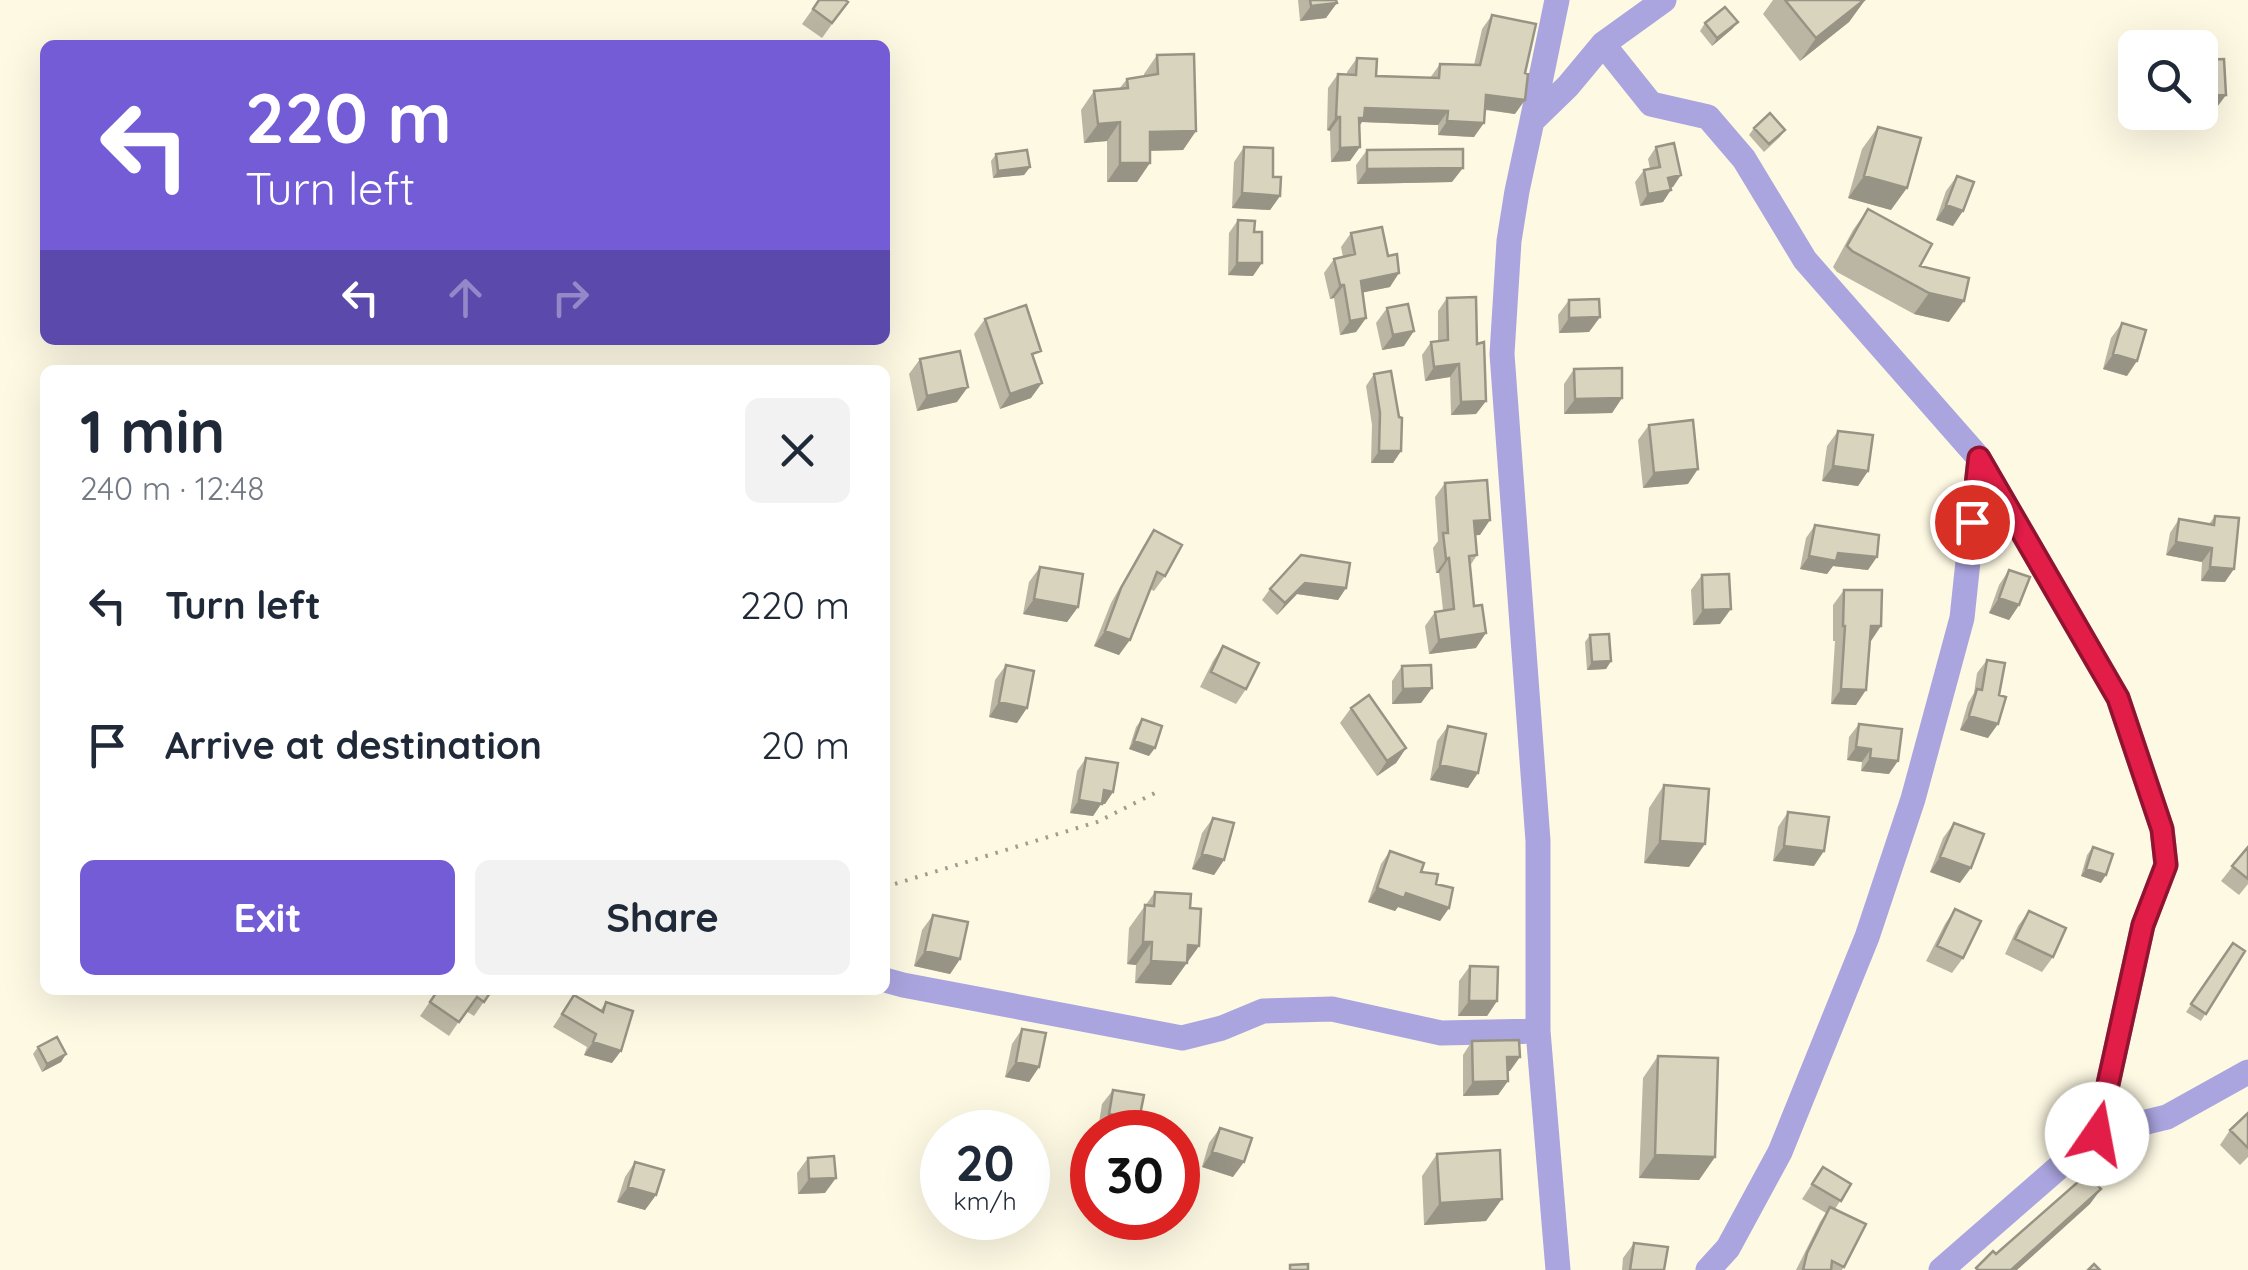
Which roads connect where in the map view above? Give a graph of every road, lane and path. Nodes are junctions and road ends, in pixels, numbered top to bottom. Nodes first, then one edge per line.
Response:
1 (1557, 0) edge
2 (1664, 0) edge
3 (1604, 44) junction
4 (1532, 121) junction
5 (1979, 458) junction
6 (1159, 791) dead end
7 (890, 886) edge
8 (890, 981) edge
9 (1538, 1031) junction
10 (2248, 1072) edge
11 (2097, 1134) junction
12 (1558, 1270) edge
13 (1708, 1270) edge
14 (1941, 1270) edge

1 - 4 street
2 - 3 street
3 - 4 street
3 - 5 street
4 - 9 street
5 - 11 street
5 - 13 street
6 - 7 path
8 - 9 street
9 - 12 street
10 - 11 street
11 - 14 street

